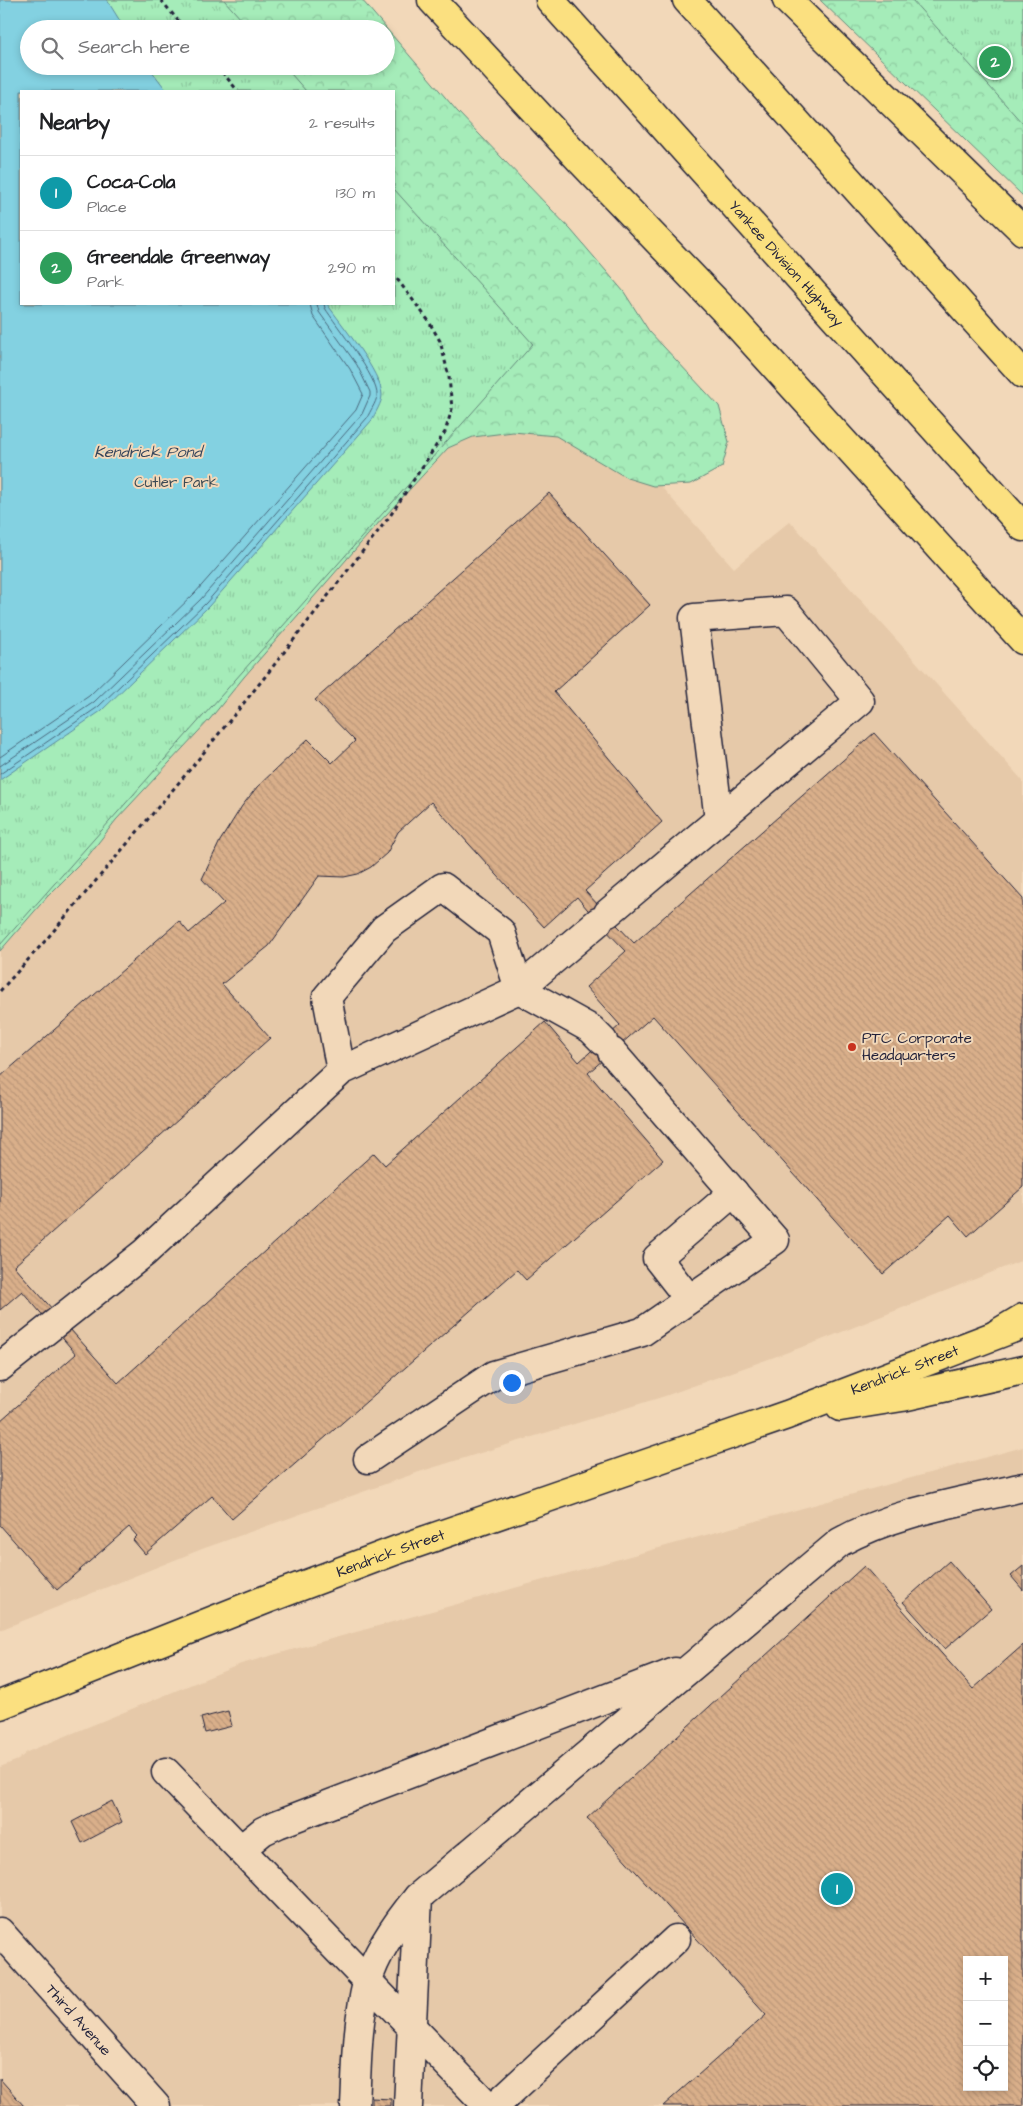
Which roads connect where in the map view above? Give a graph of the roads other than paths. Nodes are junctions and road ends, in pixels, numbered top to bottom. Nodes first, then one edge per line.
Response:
1 (432, 0) edge
2 (550, 0) edge
3 (687, 0) edge
4 (787, 0) edge
5 (1023, 231) edge
6 (1023, 374) edge
7 (1023, 527) edge
8 (1023, 640) edge
9 (719, 820) junction
10 (519, 989) junction
11 (342, 1071) junction
12 (734, 1192) junction
13 (689, 1300) junction
14 (1023, 1318) edge
15 (1011, 1329) edge
16 (0, 1368) edge
17 (1023, 1370) edge
18 (787, 1415) junction
19 (368, 1459) dead end
20 (1023, 1487) edge
21 (695, 1664) junction
22 (0, 1706) edge
23 (166, 1772) dead end
24 (241, 1850) junction
25 (418, 1897) junction
26 (0, 1932) edge
27 (676, 1938) dead end
28 (368, 1981) junction
29 (412, 2027) junction
30 (156, 2106) edge
31 (355, 2106) edge
32 (408, 2106) edge
33 (488, 2106) edge
34 (495, 2106) edge

1 - 8 main road
2 - 7 main road, Yankee Division Highway
3 - 6 main road
4 - 5 main road
9 - 9 street
9 - 10 street
10 - 11 street
10 - 11 street
10 - 12 street
11 - 16 street
12 - 13 street
12 - 13 street
13 - 19 street
14 - 15 main road, Kendrick Street
15 - 18 main road, Kendrick Street
17 - 18 main road, Kendrick Street
18 - 22 main road, Kendrick Street
20 - 21 street
21 - 24 street
21 - 25 street
23 - 24 street
24 - 28 street
25 - 28 street
25 - 29 street
26 - 30 street, Third Avenue
27 - 34 street
28 - 29 street
28 - 31 street
29 - 32 street
29 - 33 street

